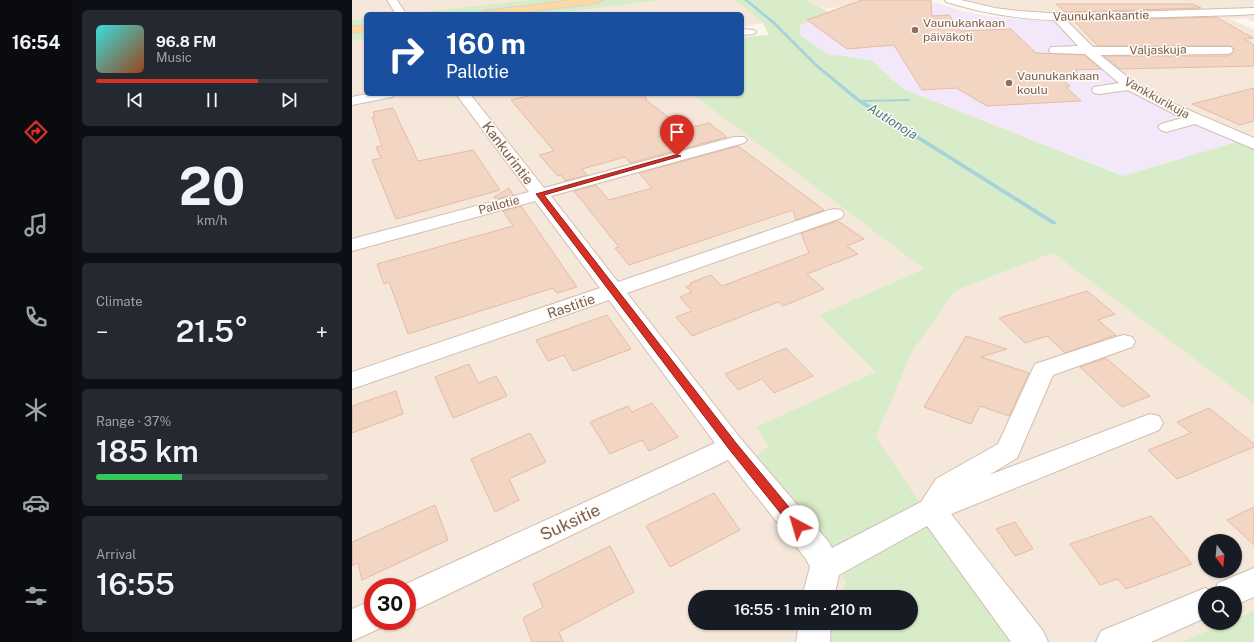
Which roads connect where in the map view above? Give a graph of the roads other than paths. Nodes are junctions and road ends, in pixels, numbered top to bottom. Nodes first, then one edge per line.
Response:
1 (392, 0) edge
2 (598, 0) edge
3 (950, 0) edge
4 (990, 11) junction
5 (1254, 11) edge
6 (400, 12) edge
7 (500, 12) edge
8 (1056, 16) junction
9 (976, 18) dead end
10 (1001, 23) dead end
11 (1029, 26) dead end
12 (364, 28) edge
13 (352, 30) edge
14 (364, 32) edge
15 (352, 34) edge
16 (1055, 50) dead end
17 (1088, 50) junction
18 (1227, 50) dead end
19 (1130, 86) junction
20 (1099, 90) dead end
21 (377, 96) edge
22 (465, 96) edge
23 (352, 101) edge
24 (1195, 119) junction
25 (1166, 127) dead end
26 (739, 140) dead end
27 (1250, 140) edge
28 (539, 194) junction
29 (835, 214) dead end
30 (352, 246) edge
31 (614, 292) junction
32 (1124, 342) dead end
33 (352, 382) edge
34 (1150, 423) dead end
35 (732, 446) junction
36 (931, 510) junction
37 (826, 567) junction
38 (1254, 582) edge
39 (1242, 587) edge
40 (820, 590) edge
41 (416, 595) edge
42 (1198, 606) edge
43 (364, 619) edge
44 (352, 625) edge
45 (814, 630) edge
46 (812, 642) edge
47 (1031, 642) edge
48 (1113, 642) edge

1 - 6 street
2 - 7 main road
3 - 4 street, Vaunukankaantie
4 - 8 street, Vaunukankaantie
4 - 9 street
5 - 8 street, Vaunukankaantie
8 - 17 street, Vankkurikuja
10 - 11 street
12 - 13 main road
14 - 15 main road
16 - 17 street, Valjaskuja
17 - 18 street, Valjaskuja
17 - 19 street, Vankkurikuja
19 - 20 street
19 - 24 street, Vankkurikuja
21 - 23 street
22 - 28 street, Kankurintie
24 - 25 street
24 - 27 street, Vankkurikuja
26 - 28 street, Pallotie
28 - 30 street, Pallotie
28 - 31 street, Kankurintie
29 - 31 street, Rastitie
31 - 33 street, Rastitie
31 - 35 street, Kankurintie
32 - 36 street
34 - 36 street
35 - 37 street, Kankurintie
35 - 41 street, Suksitie
36 - 37 street
36 - 47 street
37 - 40 street
38 - 39 street
42 - 48 street
43 - 44 street
45 - 46 street

